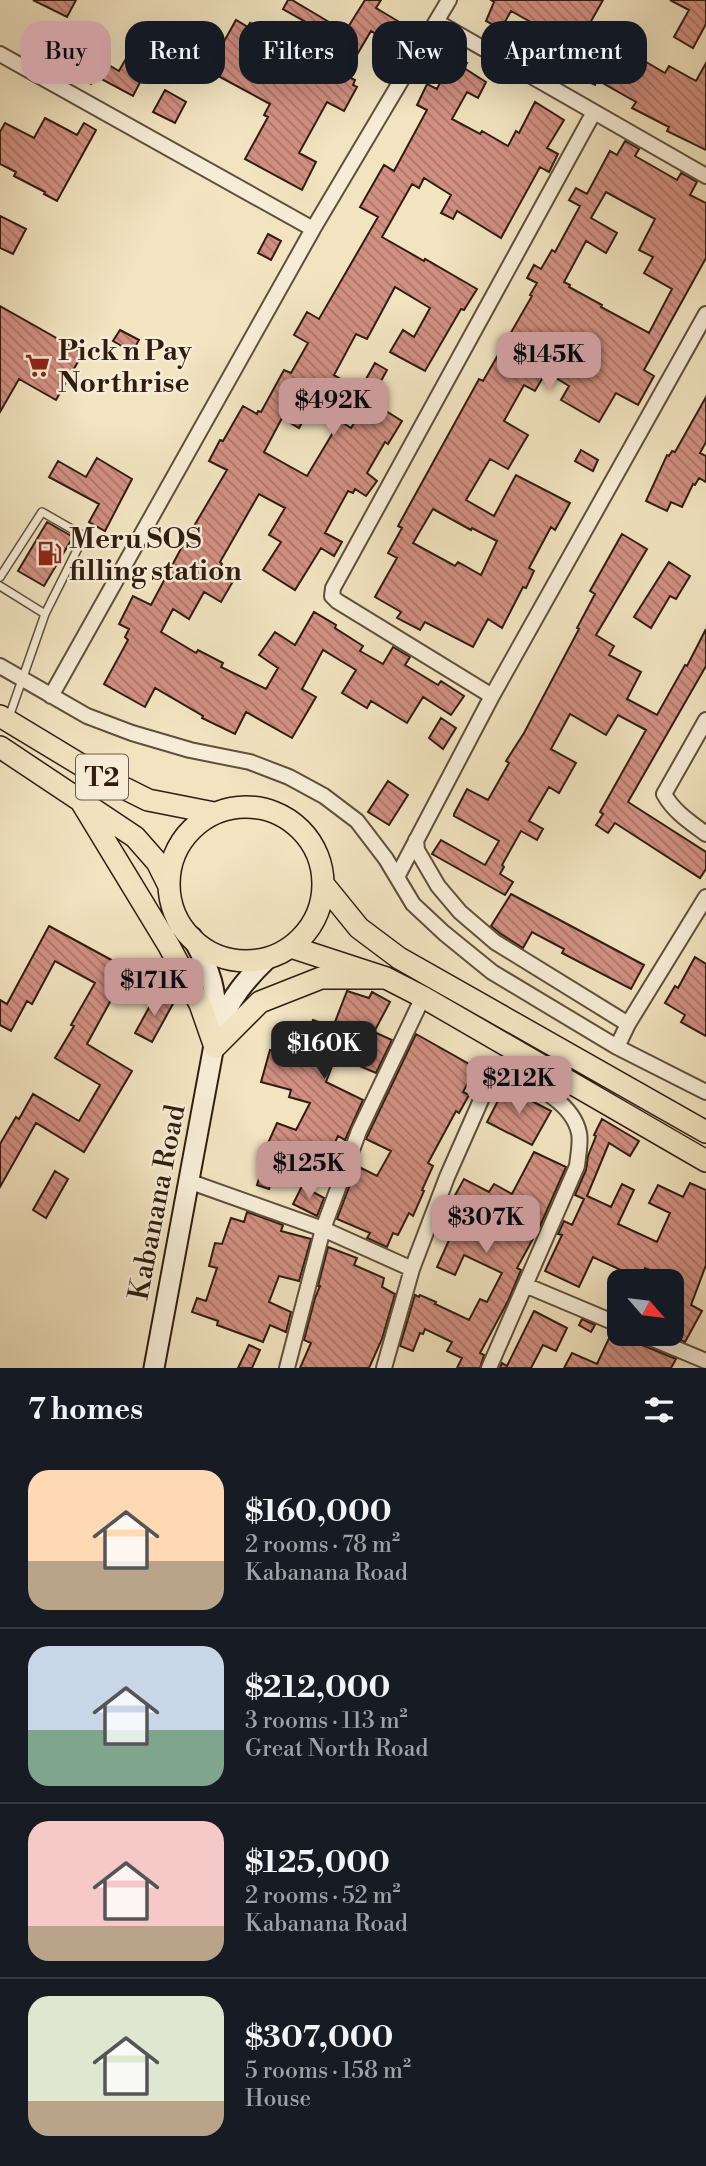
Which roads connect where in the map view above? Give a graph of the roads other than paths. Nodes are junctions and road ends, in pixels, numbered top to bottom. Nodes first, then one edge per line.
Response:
1 (449, 0) edge
2 (438, 21) edge
3 (467, 39) edge
4 (0, 54) edge
5 (400, 84) edge
6 (594, 113) junction
7 (706, 176) edge
8 (313, 229) junction
9 (706, 314) edge
10 (0, 577) edge
11 (0, 586) edge
12 (45, 614) junction
13 (0, 666) edge
14 (23, 681) junction
15 (51, 696) junction
16 (492, 696) junction
17 (4, 718) edge
18 (706, 720) edge
19 (0, 747) edge
20 (82, 803) junction
21 (214, 813) junction
22 (706, 834) edge
23 (416, 840) junction
24 (397, 877) junction
25 (167, 884) junction
26 (324, 885) junction
27 (706, 897) edge
28 (192, 937) junction
29 (291, 947) junction
30 (267, 958) junction
31 (386, 978) junction
32 (423, 997) junction
33 (628, 1024) junction
34 (216, 1038) junction
35 (617, 1047) junction
36 (706, 1092) edge
37 (706, 1132) edge
38 (706, 1161) edge
39 (188, 1181) junction
40 (323, 1229) junction
41 (412, 1269) junction
42 (525, 1285) junction
43 (607, 1320) edge
44 (669, 1346) edge
45 (706, 1361) edge
46 (154, 1368) edge
47 (287, 1368) edge
48 (384, 1368) edge
49 (489, 1368) edge

1 - 2 street
3 - 6 street
4 - 8 street
5 - 8 street
6 - 7 street
6 - 16 street
8 - 15 street
9 - 16 street
10 - 12 lane
11 - 12 lane
12 - 14 lane
13 - 14 street
14 - 15 street
14 - 17 lane
15 - 24 street
16 - 23 street
17 - 21 main road, T2
18 - 22 street
19 - 20 main road, T2
20 - 25 main road, T2
20 - 34 main road
21 - 25 main road, T2
21 - 26 main road, T2
23 - 24 street
23 - 33 street
24 - 35 street
25 - 28 main road, T2
26 - 29 main road, T2
26 - 37 main road, T2
27 - 33 street
28 - 30 main road, T2
28 - 34 street
29 - 30 main road, T2
29 - 31 main road
30 - 34 street
31 - 32 main road
31 - 34 main road
32 - 38 main road
32 - 40 street
33 - 35 street
34 - 39 street, Kabanana Road
35 - 36 street
39 - 40 street
39 - 46 street, Kabanana Road
40 - 41 street
40 - 47 street
41 - 42 street
41 - 48 street
42 - 43 street
42 - 49 street
44 - 45 street

